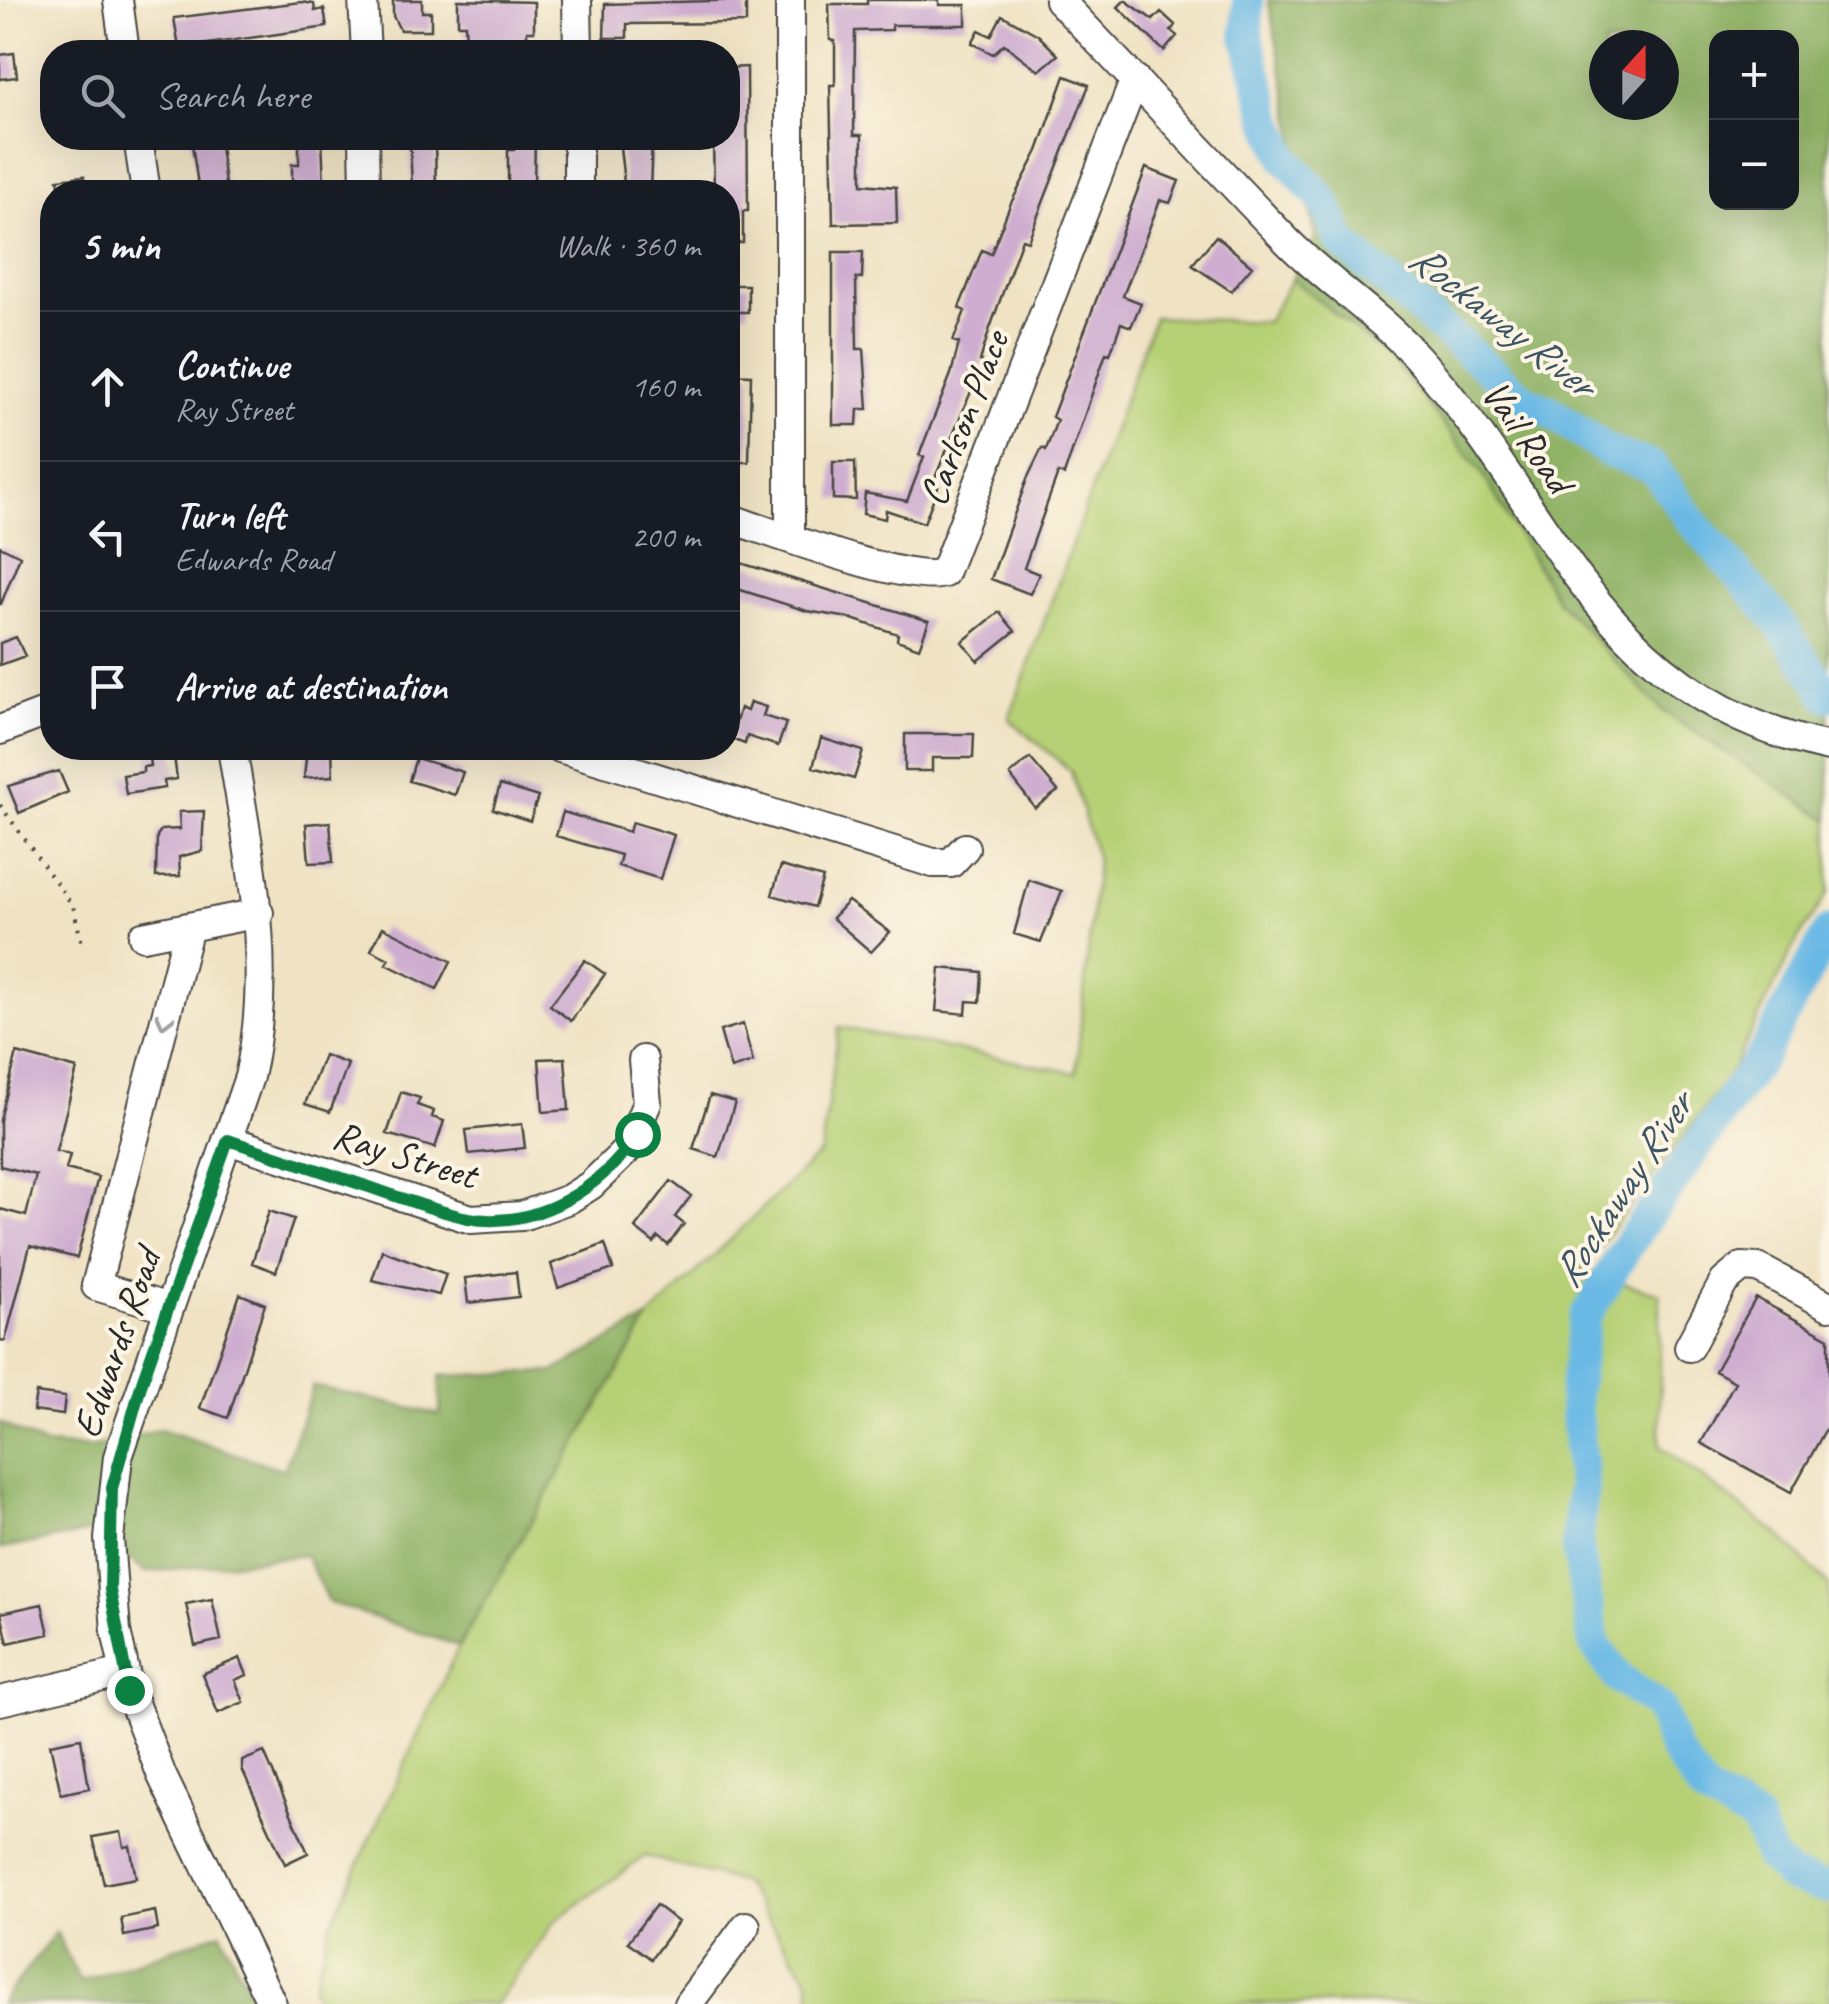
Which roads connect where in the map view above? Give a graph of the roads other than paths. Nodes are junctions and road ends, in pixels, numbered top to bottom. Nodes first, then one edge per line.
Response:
1 (118, 0) edge
2 (363, 0) edge
3 (577, 0) edge
4 (790, 0) edge
5 (1059, 0) edge
6 (123, 40) edge
7 (365, 40) edge
8 (578, 40) edge
9 (1135, 79) junction
10 (140, 150) edge
11 (364, 150) edge
12 (578, 150) edge
13 (144, 180) edge
14 (365, 180) edge
15 (578, 180) edge
16 (740, 522) edge
17 (790, 537) junction
18 (40, 715) edge
19 (0, 730) edge
20 (1820, 745) edge
21 (234, 760) edge
22 (599, 760) edge
23 (965, 848) dead end
24 (259, 913) junction
25 (190, 926) junction
26 (143, 936) dead end
27 (642, 1060) dead end
28 (228, 1140) junction
29 (1829, 1306) edge
30 (168, 1308) junction
31 (1688, 1347) dead end
32 (124, 1672) junction
33 (0, 1701) edge
34 (746, 1926) dead end
35 (272, 2004) edge
36 (688, 2004) edge

1 - 6 street
2 - 7 street
3 - 8 street
4 - 17 street
5 - 9 street, Vail Road
9 - 17 street, Carlson Place
9 - 20 street, Vail Road
10 - 13 street
11 - 14 street
12 - 15 street
16 - 17 street, Carlson Place
18 - 19 street
21 - 24 street, Edwards Road
22 - 23 street
24 - 25 street
24 - 28 street, Edwards Road
25 - 26 street
25 -> 30 street
27 - 28 street, Ray Street
28 - 30 street, Edwards Road
29 - 31 street
30 - 32 street, Edwards Road
32 - 33 street
32 - 35 street, Edwards Road
34 - 36 street

